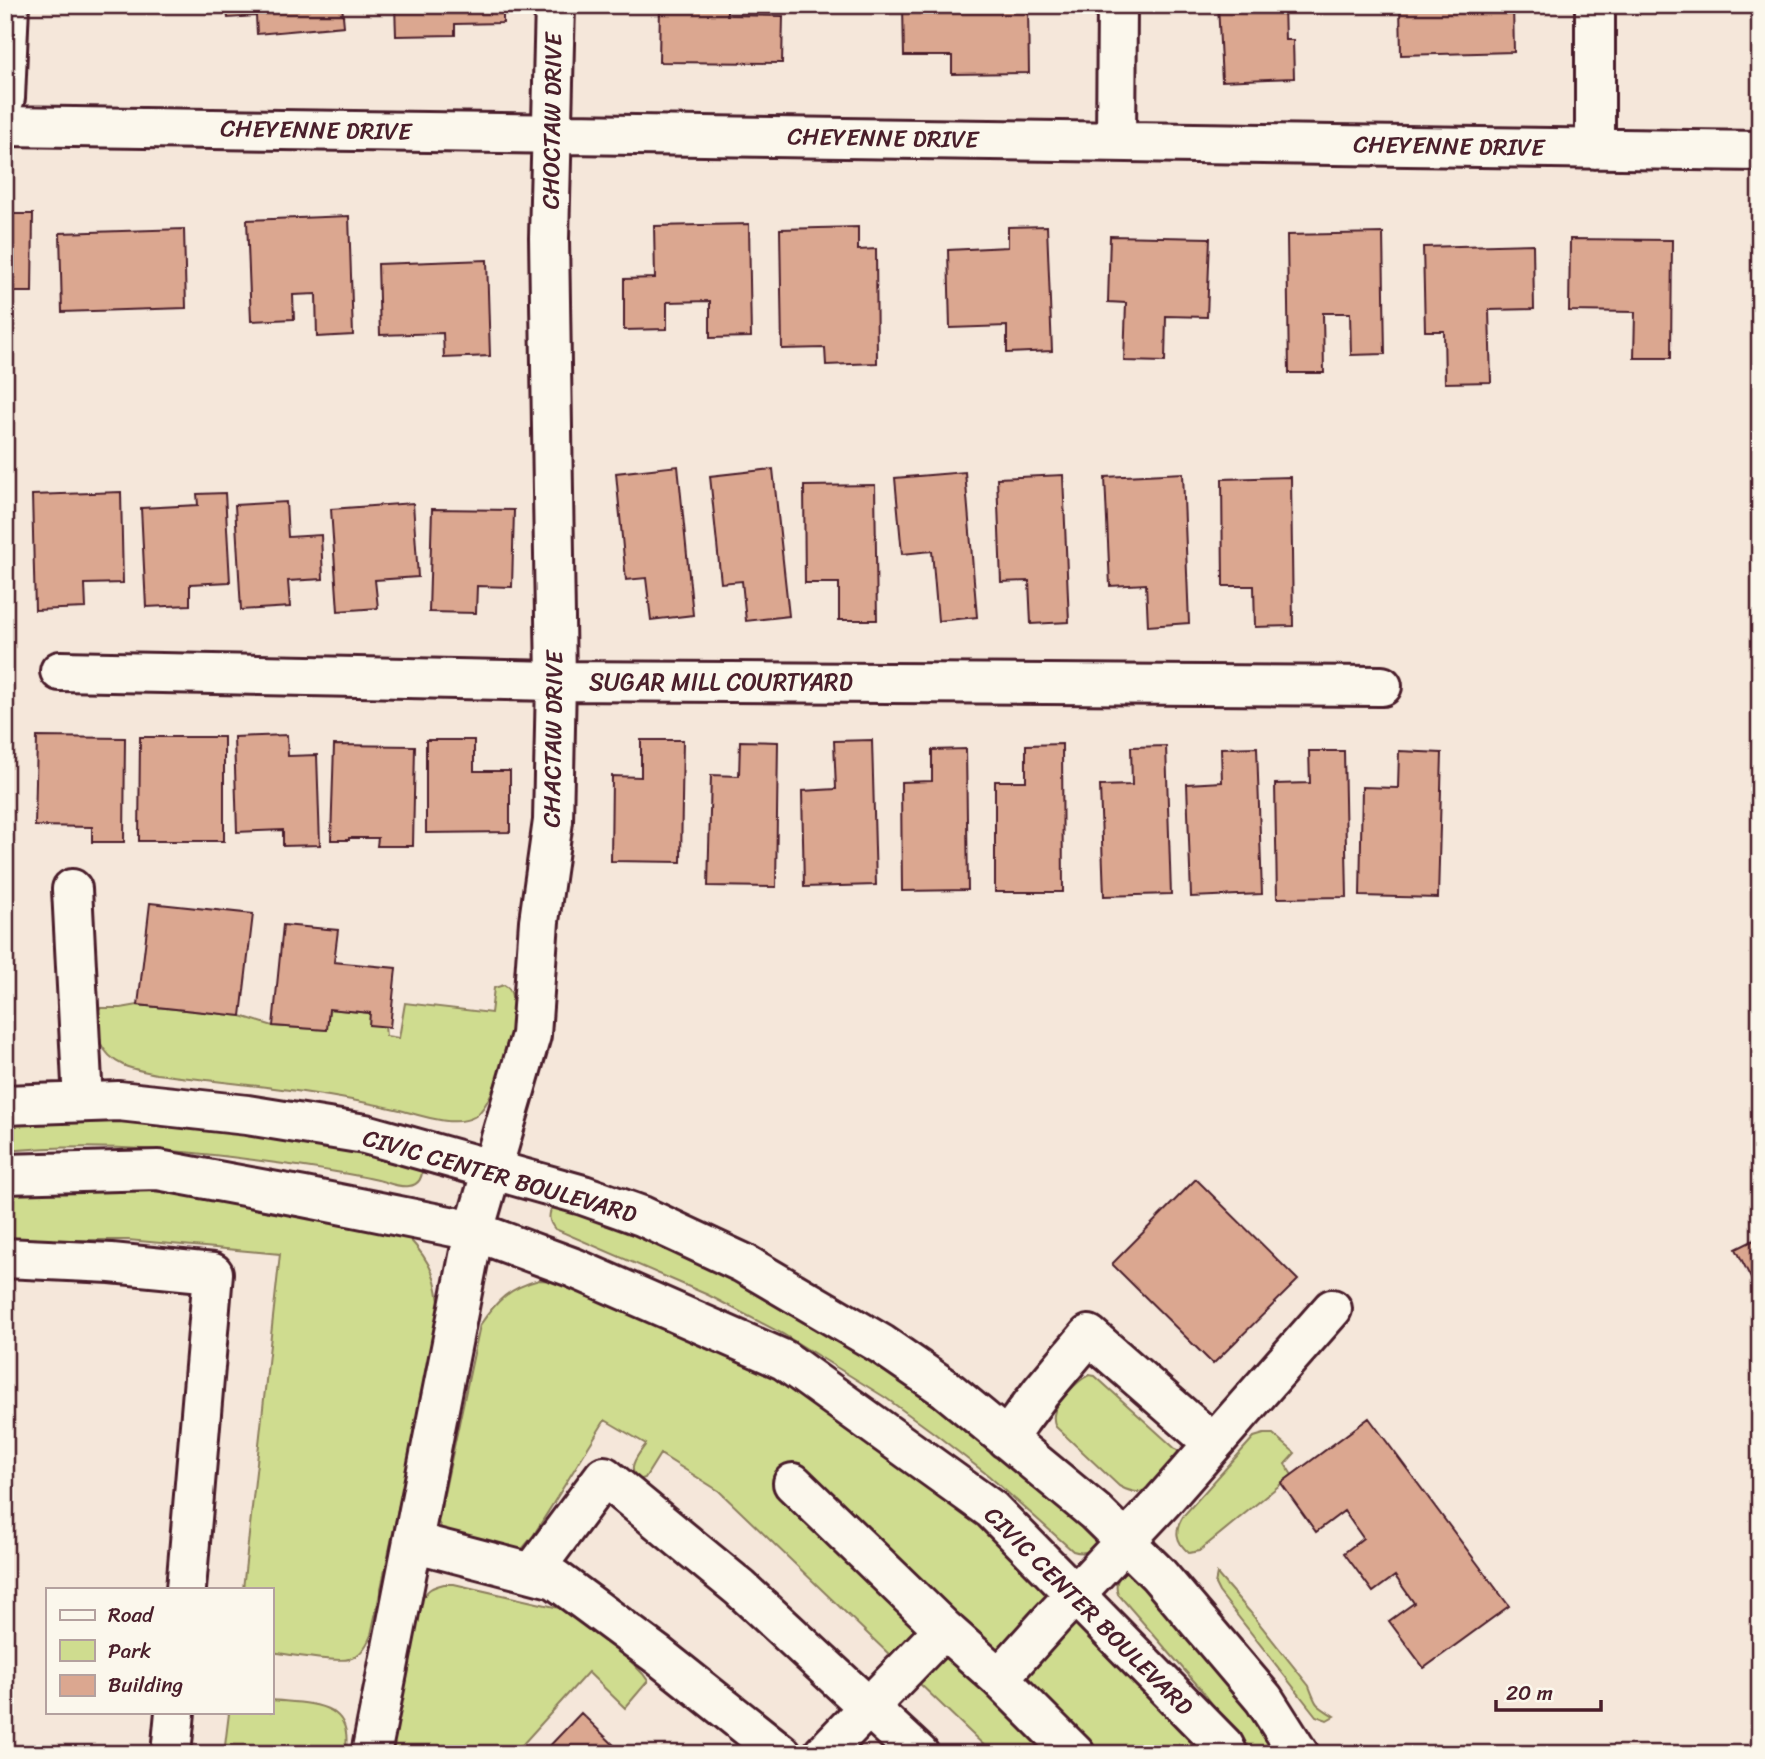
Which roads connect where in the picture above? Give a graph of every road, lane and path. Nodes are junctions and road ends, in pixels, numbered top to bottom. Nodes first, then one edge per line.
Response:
1 (9, 5) edge
2 (555, 5) edge
3 (1117, 5) edge
4 (1595, 5) edge
5 (5, 98) edge
6 (5, 126) edge
7 (553, 133) junction
8 (1116, 142) junction
9 (1595, 149) junction
10 (1760, 151) edge
11 (550, 238) joint
12 (60, 671) dead end
13 (555, 681) junction
14 (1382, 686) dead end
15 (72, 889) dead end
16 (83, 1102) junction
17 (5, 1105) edge
18 (492, 1169) junction
19 (5, 1174) edge
20 (474, 1231) junction
21 (5, 1258) edge
22 (1332, 1309) dead end
23 (1006, 1439) junction
24 (1213, 1443) junction
25 (793, 1483) dead end
26 (413, 1542) junction
27 (1125, 1542) junction
28 (532, 1573) junction
29 (186, 1588) edge
30 (1076, 1595) junction
31 (944, 1629) junction
32 (999, 1678) junction
33 (867, 1707) junction
34 (175, 1714) edge
35 (171, 1754) edge
36 (371, 1754) edge
37 (782, 1754) edge
38 (823, 1754) edge
39 (919, 1754) edge
40 (1075, 1754) edge
41 (1228, 1754) edge
42 (1299, 1754) edge

1 - 5 street
2 - 7 street, CHOCTAW DRIVE
3 - 8 street
4 - 9 street
6 - 7 street, CHEYENNE DRIVE
7 - 8 street, CHEYENNE DRIVE
7 - 11 street, CHOCTAW DRIVE
8 - 9 street, CHEYENNE DRIVE
9 - 10 street, CHEYENNE DRIVE
11 - 13 street, CHACTAW DRIVE
12 - 13 street, SUGAR MILL COURTYARD
13 - 14 street, SUGAR MILL COURTYARD
13 - 18 street, CHACTAW DRIVE
15 - 16 street
16 - 17 street, CIVIC CENTER BOULEVARD
16 - 18 street, CIVIC CENTER BOULEVARD
18 - 20 street, CHACTAW DRIVE
18 - 23 street, CIVIC CENTER BOULEVARD
19 - 20 street, CIVIC CENTER BOULEVARD
20 - 26 street, CHACTAW DRIVE
20 - 30 street, CIVIC CENTER BOULEVARD
21 - 29 street
22 - 24 street
23 - 24 street
23 - 27 street, CIVIC CENTER BOULEVARD
24 - 27 street
25 - 31 street
26 - 28 street
26 - 36 street, CHACTAW DRIVE
27 - 30 street
27 - 42 street, CIVIC CENTER BOULEVARD
28 - 33 street
28 - 37 street
30 - 32 street
30 - 41 street, CIVIC CENTER BOULEVARD
31 - 32 street
31 - 33 street
32 - 40 street
33 - 38 street
33 - 39 street
34 - 35 street

